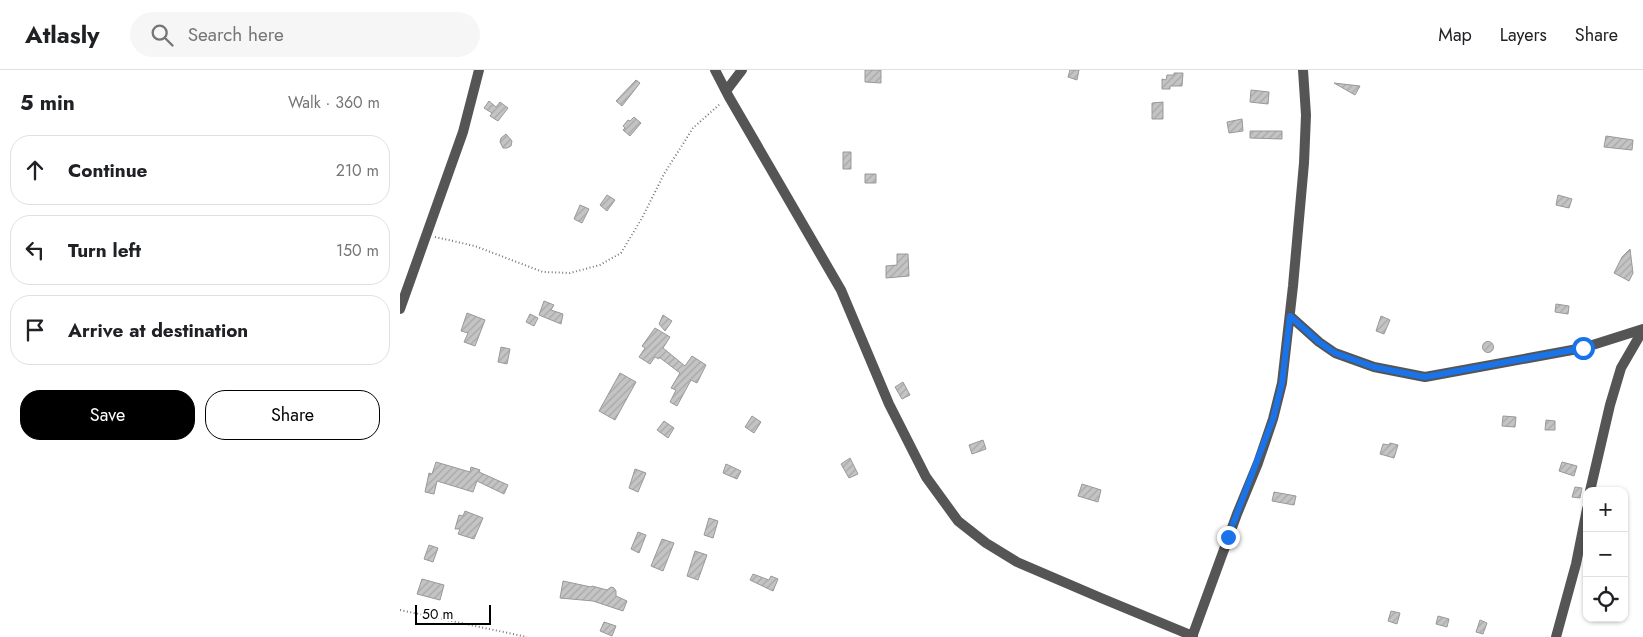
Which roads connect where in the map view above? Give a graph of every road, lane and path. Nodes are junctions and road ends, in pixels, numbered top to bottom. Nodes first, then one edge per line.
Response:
1 (479, 70) edge
2 (715, 70) edge
3 (742, 70) edge
4 (1303, 70) edge
5 (727, 94) junction
6 (427, 235) junction
7 (400, 309) edge
8 (1290, 316) junction
9 (1643, 330) edge
10 (1591, 487) edge
11 (1583, 529) edge
12 (400, 610) edge
13 (1192, 636) edge
14 (526, 637) edge
15 (1556, 637) edge

1 - 6 street
2 - 5 street
3 - 5 street
4 - 8 street
5 - 6 path
5 - 13 street
6 - 7 street
8 - 9 street
8 - 13 street
9 - 10 street
11 - 15 street
12 - 14 path

